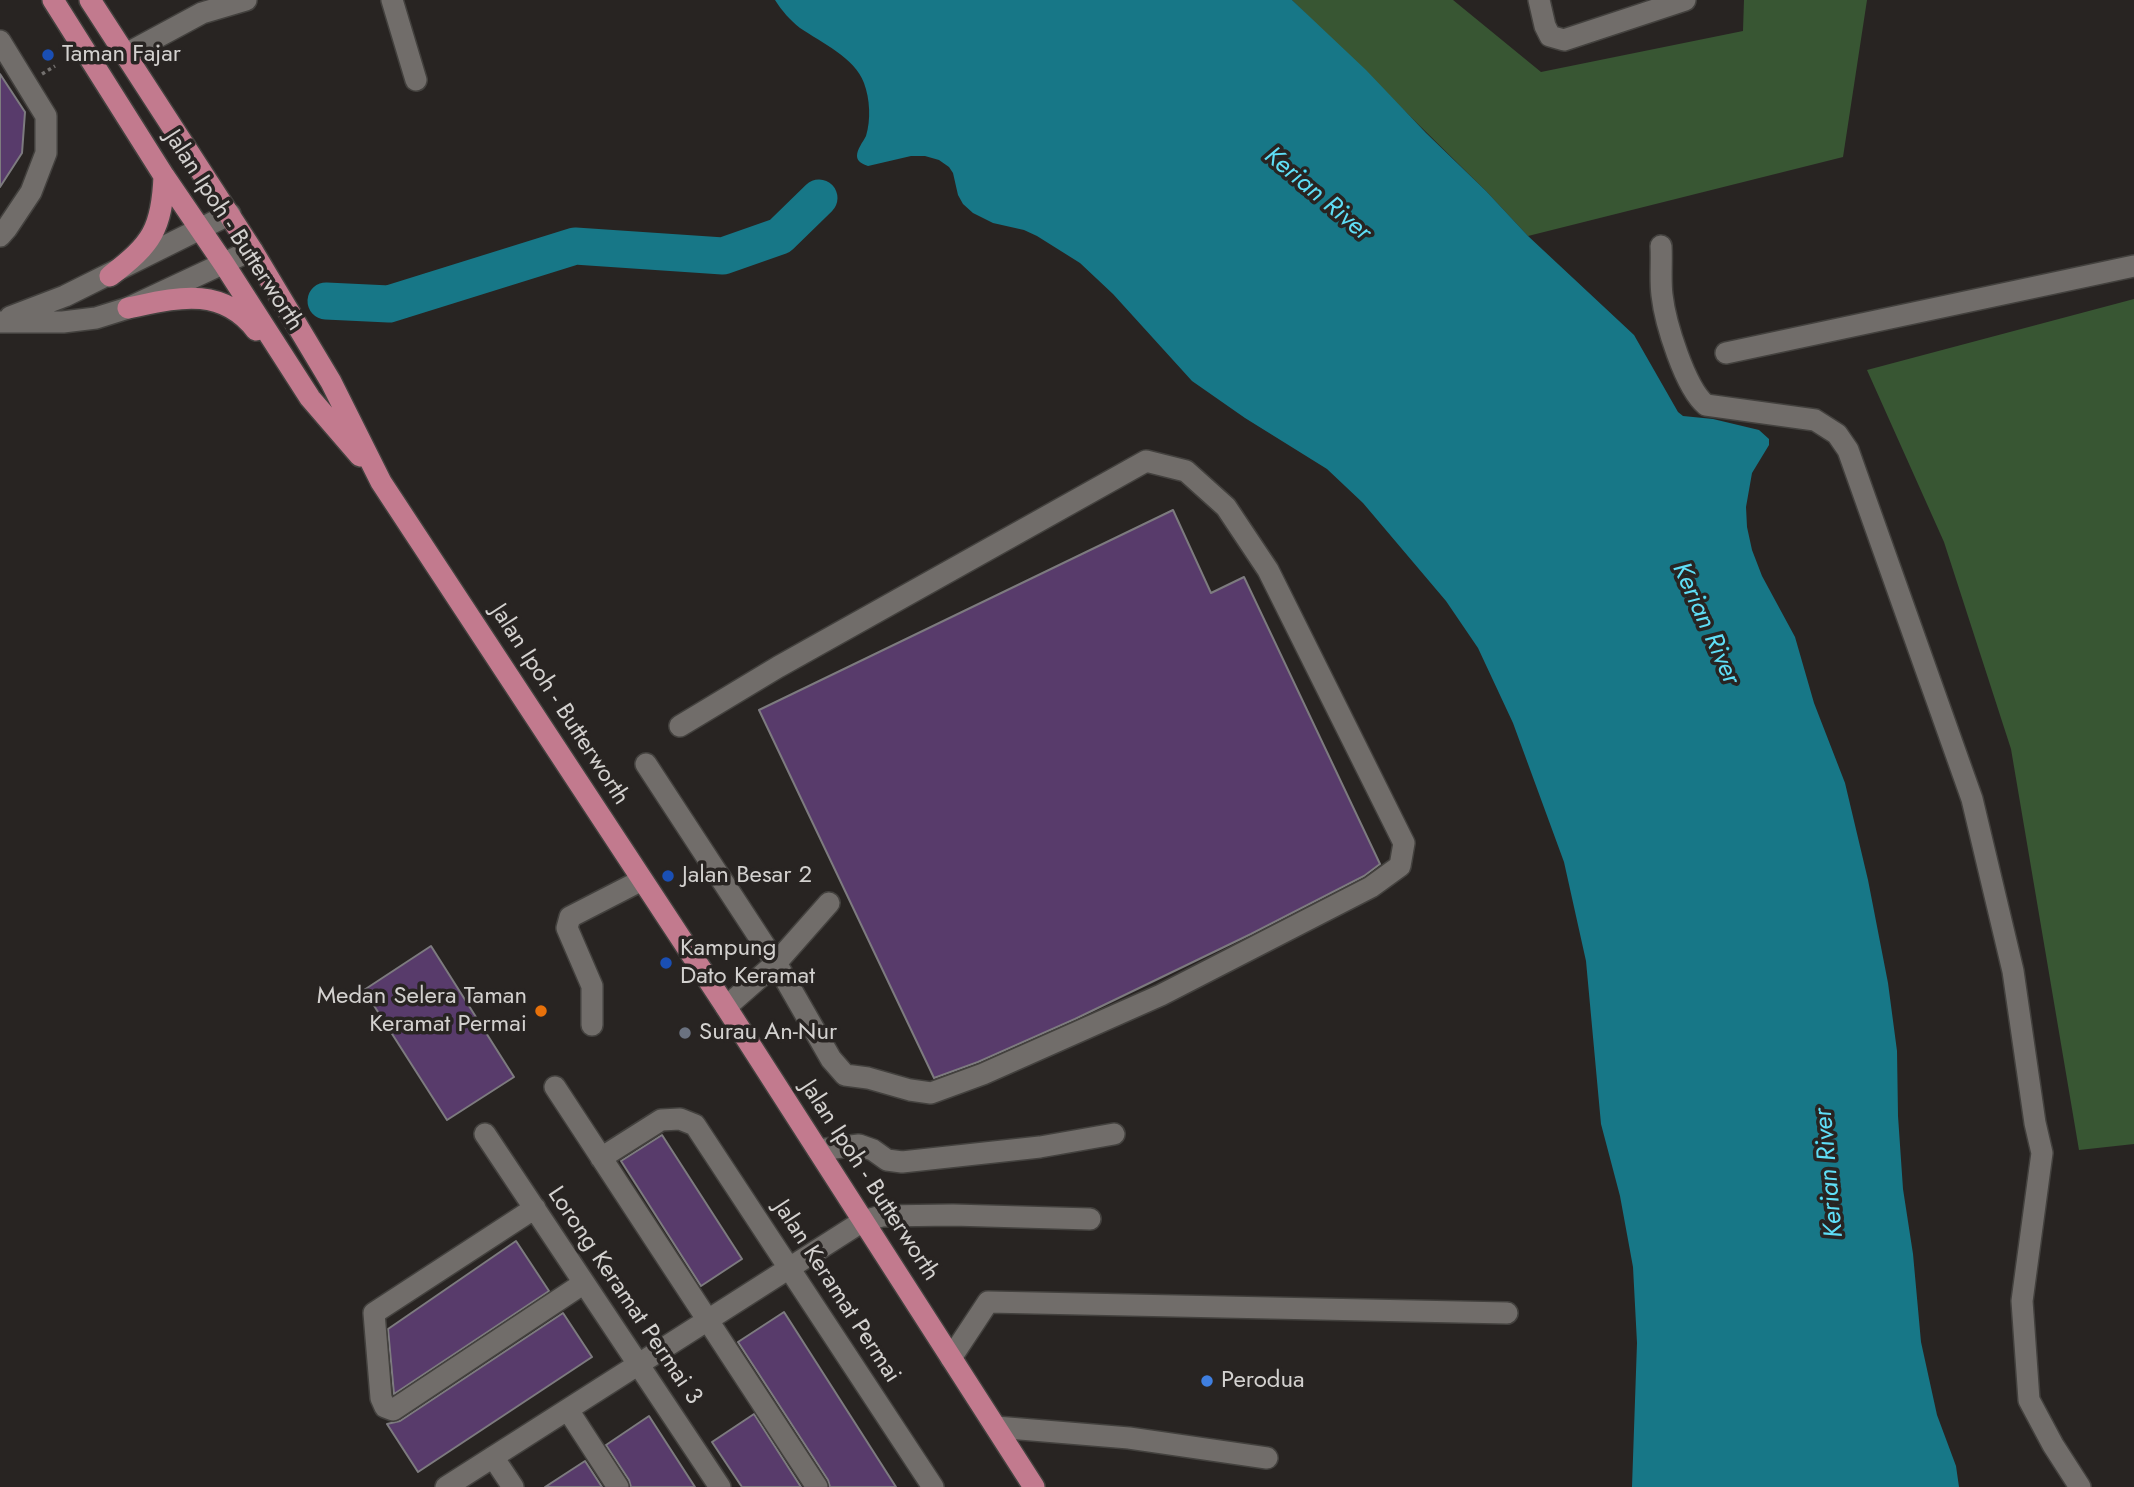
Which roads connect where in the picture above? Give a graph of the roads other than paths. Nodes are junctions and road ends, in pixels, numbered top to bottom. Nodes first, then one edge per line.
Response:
1 (53, 0) edge
2 (246, 0) edge
3 (392, 0) edge
4 (1539, 0) edge
5 (1685, 0) edge
6 (93, 2) edge
7 (0, 41) edge
8 (126, 54) junction
9 (416, 80) dead end
10 (164, 176) junction
11 (230, 214) junction
12 (200, 229) junction
13 (0, 236) edge
14 (1661, 246) dead end
15 (252, 250) junction
16 (224, 264) junction
17 (2134, 266) edge
18 (110, 275) junction
19 (128, 308) junction
20 (0, 321) edge
21 (1726, 353) dead end
22 (310, 398) junction
23 (381, 482) junction
24 (680, 726) dead end
25 (646, 764) dead end
26 (642, 880) junction
27 (828, 903) dead end
28 (776, 963) junction
29 (726, 1007) junction
30 (592, 1025) dead end
31 (555, 1087) dead end
32 (485, 1133) dead end
33 (1114, 1134) dead end
34 (817, 1150) junction
35 (601, 1158) junction
36 (535, 1208) junction
37 (1090, 1219) dead end
38 (863, 1221) junction
39 (789, 1268) junction
40 (584, 1283) junction
41 (1507, 1312) dead end
42 (708, 1320) junction
43 (951, 1357) junction
44 (638, 1364) junction
45 (568, 1410) junction
46 (996, 1427) junction
47 (493, 1457) junction
48 (1267, 1458) dead end
49 (927, 1485) edge
50 (446, 1487) edge
51 (513, 1487) edge
52 (618, 1487) edge
53 (720, 1487) edge
54 (817, 1487) edge
55 (1034, 1487) edge
56 (2080, 1487) edge

1 - 10 highway, Jalan Ipoh - Butterworth
2 - 8 street
3 - 9 street
4 - 5 street
6 - 8 highway, Jalan Ipoh - Butterworth
7 - 13 street
8 - 11 highway, Jalan Ipoh - Butterworth
10 - 12 highway, Jalan Ipoh - Butterworth
10 - 18 highway
11 - 12 street
11 - 15 highway, Jalan Ipoh - Butterworth
12 - 16 highway, Jalan Ipoh - Butterworth
12 - 18 street
14 - 56 street
15 - 16 street
15 - 23 highway, Jalan Ipoh - Butterworth
16 - 19 street
16 - 22 highway, Jalan Ipoh - Butterworth
17 - 21 street
18 - 20 street
19 - 20 street
19 - 22 highway
22 - 23 highway, Jalan Ipoh - Butterworth
23 - 26 highway, Jalan Ipoh - Butterworth
24 - 28 street
25 - 28 street
26 - 29 highway, Jalan Ipoh - Butterworth
26 - 30 street
27 - 28 street
28 - 29 street
29 - 34 highway, Jalan Ipoh - Butterworth
31 - 35 street
32 - 36 street, Lorong Keramat Permai 3
33 - 34 street
34 - 38 highway, Jalan Ipoh - Butterworth
35 - 39 street, Jalan Keramat Permai
35 - 42 street
36 - 40 street, Lorong Keramat Permai 3
36 - 40 street
37 - 38 street
38 - 39 street
38 - 43 highway, Jalan Ipoh - Butterworth
39 - 42 street
39 - 49 street, Jalan Keramat Permai
40 - 44 street, Lorong Keramat Permai 3
41 - 43 street
42 - 44 street
42 - 54 street
43 - 46 highway, Jalan Ipoh - Butterworth
44 - 45 street
44 - 53 street, Lorong Keramat Permai 3
45 - 47 street
45 - 52 street
46 - 48 street
46 - 55 highway, Jalan Ipoh - Butterworth
47 - 50 street
47 - 51 street

